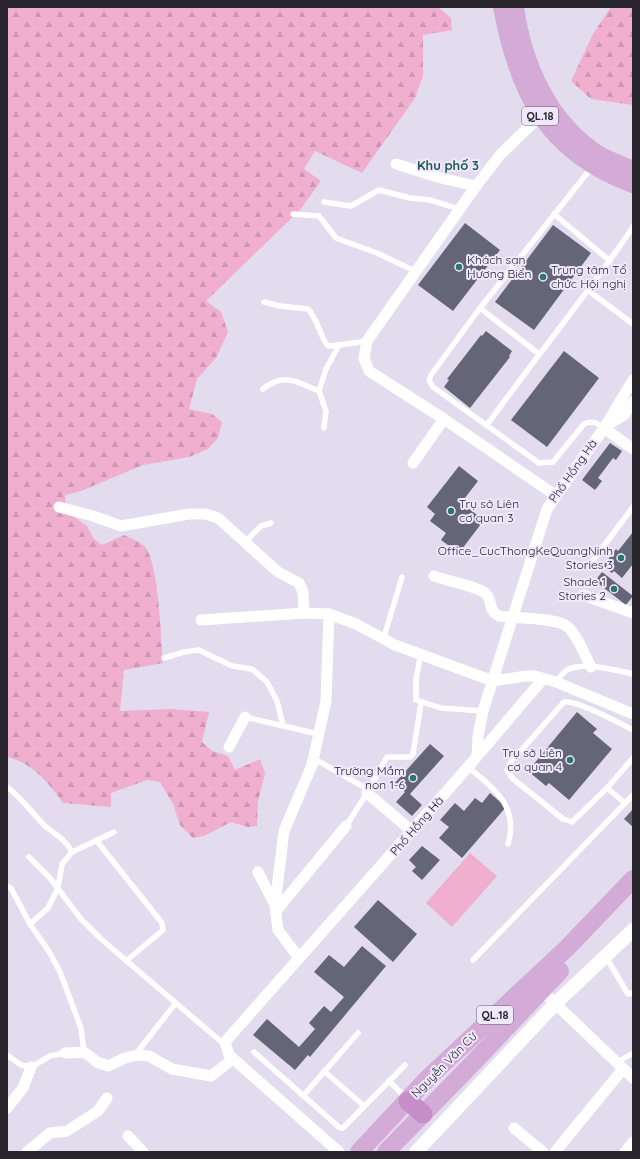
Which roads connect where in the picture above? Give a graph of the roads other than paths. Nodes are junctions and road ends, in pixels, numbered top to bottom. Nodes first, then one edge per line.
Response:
1 (502, 7) edge
2 (515, 7) edge
3 (540, 116) junction
4 (597, 160) junction
5 (396, 164) dead end
6 (633, 170) edge
7 (633, 184) edge
8 (476, 186) junction
9 (324, 202) dead end
10 (459, 209) junction
11 (293, 214) dead end
12 (554, 214) junction
13 (633, 227) edge
14 (610, 261) junction
15 (414, 271) junction
16 (589, 291) junction
17 (264, 302) dead end
18 (480, 308) junction
19 (633, 324) edge
20 (367, 341) junction
21 (338, 345) junction
22 (538, 354) junction
23 (633, 380) edge
24 (263, 389) dead end
25 (319, 391) junction
26 (633, 402) edge
27 (444, 419) junction
28 (487, 425) junction
29 (324, 428) dead end
30 (604, 428) junction
31 (633, 450) edge
32 (413, 463) dead end
33 (555, 495) junction
34 (59, 507) dead end
35 (633, 507) edge
36 (271, 523) dead end
37 (246, 541) junction
38 (591, 563) dead end
39 (434, 576) dead end
40 (402, 577) dead end
41 (583, 595) dead end
42 (304, 613) junction
43 (633, 613) edge
44 (329, 614) junction
45 (633, 617) edge
46 (201, 620) dead end
47 (383, 640) junction
48 (421, 653) junction
49 (164, 658) dead end
50 (591, 667) junction
51 (633, 674) edge
52 (543, 679) junction
53 (493, 681) junction
54 (556, 682) junction
55 (421, 703) junction
56 (483, 711) junction
57 (633, 714) edge
58 (246, 717) joint
59 (283, 725) junction
60 (633, 730) edge
61 (318, 734) junction
62 (229, 747) dead end
63 (477, 756) junction
64 (313, 758) junction
65 (633, 758) edge
66 (468, 767) junction
67 (7, 787) edge
68 (607, 788) junction
69 (368, 792) junction
70 (633, 794) edge
71 (625, 803) junction
72 (346, 826) joint
73 (412, 831) junction
74 (114, 832) dead end
75 (96, 840) junction
76 (508, 844) dead end
77 (72, 852) junction
78 (29, 858) dead end
79 (258, 872) dead end
80 (633, 879) edge
81 (7, 886) edge
82 (58, 888) junction
83 (633, 897) edge
84 (275, 908) junction
85 (30, 924) junction
86 (633, 930) edge
87 (605, 955) junction
88 (300, 958) junction
89 (473, 960) dead end
90 (126, 961) junction
91 (541, 990) junction
92 (633, 993) edge
93 (175, 1004) junction
94 (555, 1004) junction
95 (358, 1032) dead end
96 (226, 1045) junction
97 (84, 1052) junction
98 (254, 1052) dead end
99 (633, 1053) edge
100 (65, 1054) joint
101 (7, 1055) edge
102 (134, 1056) junction
103 (233, 1059) junction
104 (405, 1065) dead end
105 (620, 1066) junction
106 (31, 1067) junction
107 (324, 1071) junction
108 (633, 1078) edge
109 (390, 1081) junction
110 (303, 1096) junction
111 (107, 1098) dead end
112 (408, 1101) junction
113 (364, 1106) junction
114 (7, 1108) edge
115 (423, 1114) junction
116 (514, 1128) dead end
117 (128, 1136) dead end
118 (633, 1142) edge
119 (27, 1152) edge
120 (143, 1152) edge
121 (339, 1152) edge
122 (359, 1152) edge
123 (386, 1152) edge
124 (416, 1152) edge
125 (543, 1152) edge
126 (555, 1152) edge
127 (625, 1152) edge

1 - 3 main road, QL.18
2 - 4 main road, QL.18
3 - 4 main road, QL.18
3 - 8 street
4 - 6 main road, QL.18
4 - 7 main road, QL.18
4 - 12 lane
5 - 8 street
8 - 10 street
9 - 10 lane
10 - 15 street
11 - 15 lane
12 - 14 lane
12 - 18 lane
13 - 14 lane
14 - 16 lane
15 - 20 street
16 - 19 lane
16 - 22 lane
17 - 21 lane
18 - 22 lane
18 - 28 lane
20 - 21 lane
20 - 27 street
21 - 25 lane
22 - 28 lane
23 - 30 street, Phố Hồng Hà
24 - 25 lane
25 - 29 lane
26 - 30 street, Phố Hồng Hà
27 - 32 street
27 - 33 street
28 - 30 lane
30 - 31 street
30 - 33 street, Phố Hồng Hà
33 - 53 street, Phố Hồng Hà
34 - 37 street
35 - 38 lane
36 - 37 lane
37 - 42 street
39 - 50 street
40 - 47 lane
41 - 43 street
42 - 44 street
42 - 46 street
43 - 45 street
44 - 47 street
44 - 61 street
47 - 48 street
48 - 53 street
48 - 55 lane
49 - 59 lane
50 - 51 lane
50 - 54 lane
52 - 53 street
52 - 54 street
52 - 63 street
53 - 56 street, Phố Hồng Hà
54 - 57 street
55 - 56 lane
55 - 69 lane
56 - 63 street, Phố Hồng Hà
58 - 59 lane
58 - 62 street
59 - 61 lane
60 - 68 lane
61 - 64 street
63 - 66 street, Phố Hồng Hà
64 - 69 lane
64 - 84 street
65 - 68 lane
66 - 73 street, Phố Hồng Hà
66 - 76 lane
67 - 77 lane
68 - 71 lane
69 - 72 lane
69 - 73 street
70 - 71 lane
71 - 89 lane
72 - 84 street
73 - 88 street, Phố Hồng Hà
74 - 75 lane
75 - 77 lane
75 - 90 lane
77 - 82 lane
78 - 82 lane
79 - 84 street
80 - 112 main road, Nguyễn Văn Cừ / QL.18
81 - 85 lane
82 - 85 lane
82 - 90 lane
83 - 91 main road, Nguyễn Văn Cừ / QL.18
84 - 88 street
85 - 97 lane
86 - 87 street
87 - 92 lane
87 - 94 street
88 - 96 street, Phố Hồng Hà
90 - 93 lane
91 - 94 street
91 - 115 main road, Nguyễn Văn Cừ / QL.18
93 - 96 lane
93 - 102 lane
94 - 105 street
94 - 124 street
95 - 107 lane
96 - 103 street
97 - 100 street
97 - 102 street
98 - 110 lane
99 - 105 lane
100 - 106 lane
101 - 106 lane
102 - 103 street
103 - 121 street
104 - 109 lane
105 - 108 street
105 - 126 street
106 - 114 street
107 - 110 lane
107 - 113 lane
109 - 112 lane
109 - 113 lane
110 - 113 lane
111 - 119 street
112 - 115 highway
112 - 122 main road, Nguyễn Văn Cừ / QL.18
115 - 123 main road, Nguyễn Văn Cừ / QL.18
116 - 125 street
117 - 120 street
118 - 127 street

